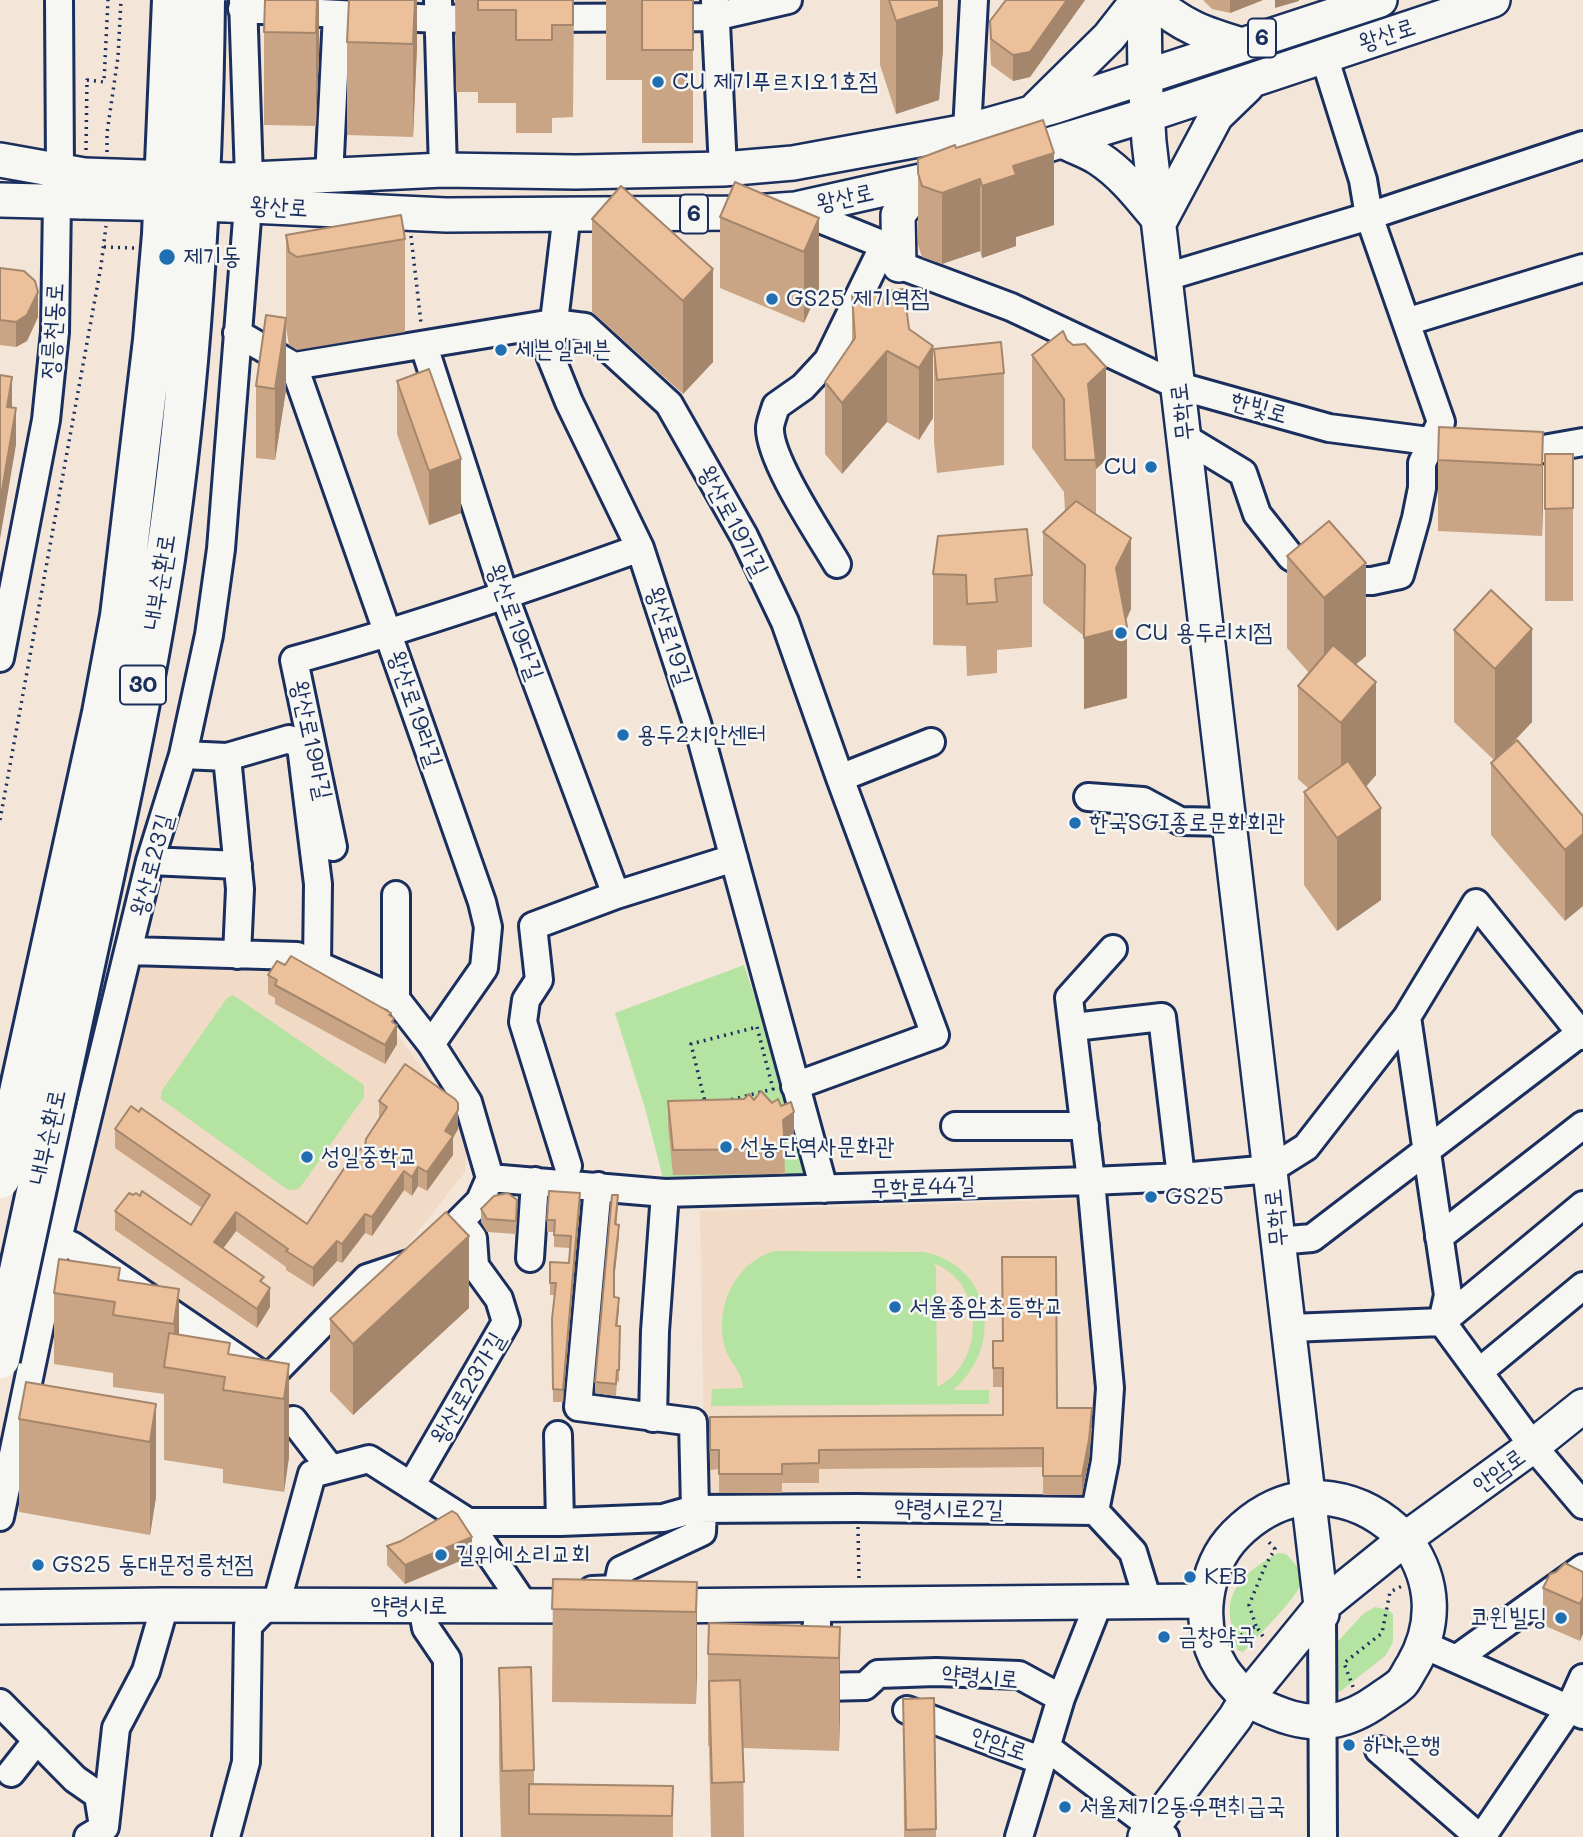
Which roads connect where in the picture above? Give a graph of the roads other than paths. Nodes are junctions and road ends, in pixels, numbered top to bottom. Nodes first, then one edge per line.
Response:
1 (59, 0) edge
2 (172, 0) edge
3 (205, 0) edge
4 (788, 0) edge
5 (974, 0) edge
6 (1138, 0) edge
7 (1144, 0) edge
8 (1153, 0) edge
9 (1380, 0) edge
10 (1400, 0) edge
11 (1493, 0) edge
12 (242, 4) edge
13 (291, 6) edge
14 (1464, 6) edge
15 (715, 8) edge
16 (438, 9) edge
17 (1310, 12) edge
18 (337, 13) junction
19 (1242, 45) junction
20 (1324, 56) junction
21 (1145, 77) junction
22 (1254, 79) junction
23 (1032, 113) junction
24 (1147, 115) junction
25 (967, 131) junction
26 (1063, 141) junction
27 (1583, 145) edge
28 (0, 160) edge
29 (723, 169) junction
30 (443, 170) junction
31 (329, 177) junction
32 (74, 180) junction
33 (925, 180) junction
34 (0, 192) edge
35 (239, 192) junction
36 (0, 200) edge
37 (795, 209) junction
38 (567, 213) junction
39 (1369, 216) junction
40 (1160, 221) junction
41 (891, 255) junction
42 (1583, 268) edge
43 (1166, 277) junction
44 (1406, 322) junction
45 (553, 323) junction
46 (237, 332) junction
47 (424, 345) junction
48 (294, 366) junction
49 (1179, 386) junction
50 (1185, 438) junction
51 (1434, 442) junction
52 (1583, 442) edge
53 (640, 548) junction
54 (837, 564) dead end
55 (505, 597) junction
56 (388, 634) junction
57 (0, 658) edge
58 (931, 742) dead end
59 (183, 755) junction
60 (227, 757) junction
61 (840, 778) junction
62 (1088, 797) dead end
63 (1230, 822) junction
64 (333, 847) dead end
65 (734, 858) junction
66 (150, 861) junction
67 (238, 865) junction
68 (396, 895) dead end
69 (616, 895) junction
70 (1113, 949) dead end
71 (130, 951) junction
72 (237, 955) junction
73 (317, 965) junction
74 (396, 999) junction
75 (1407, 1017) junction
76 (1074, 1027) junction
77 (1582, 1033) edge
78 (431, 1044) junction
79 (795, 1086) junction
80 (1583, 1125) edge
81 (955, 1126) dead end
82 (1085, 1126) junction
83 (1426, 1150) junction
84 (568, 1166) dead end
85 (1271, 1169) junction
86 (1181, 1177) junction
87 (490, 1178) junction
88 (0, 1179) edge
89 (535, 1181) junction
90 (1091, 1181) junction
91 (598, 1186) junction
92 (824, 1189) junction
93 (665, 1194) junction
94 (1583, 1205) edge
95 (460, 1220) junction
96 (1439, 1237) junction
97 (58, 1239) junction
98 (1277, 1241) junction
99 (530, 1258) dead end
100 (1583, 1286) edge
101 (1442, 1322) junction
102 (1290, 1328) junction
103 (0, 1359) edge
104 (1479, 1372) junction
105 (1583, 1406) edge
106 (653, 1418) junction
107 (293, 1420) dead end
108 (558, 1435) dead end
109 (1533, 1446) junction
110 (331, 1469) junction
111 (411, 1486) junction
112 (1308, 1497) junction
113 (1583, 1505) edge
114 (699, 1509) junction
115 (1095, 1510) junction
116 (0, 1517) edge
117 (468, 1522) junction
118 (560, 1522) junction
119 (1414, 1534) junction
120 (1583, 1568) edge
121 (521, 1600) junction
122 (1148, 1601) junction
123 (1205, 1601) junction
124 (1099, 1602) junction
125 (165, 1605) junction
126 (272, 1605) junction
127 (422, 1606) junction
128 (817, 1606) junction
129 (0, 1607) edge
130 (1322, 1610) junction
131 (1424, 1645) junction
132 (1456, 1660) junction
133 (1583, 1678) edge
134 (1061, 1698) junction
135 (0, 1703) edge
136 (1245, 1706) junction
137 (907, 1710) edge
138 (1576, 1712) edge
139 (1322, 1721) junction
140 (37, 1740) junction
141 (1379, 1750) dead end
142 (1042, 1758) junction
143 (11, 1773) dead end
144 (101, 1834) edge
145 (1154, 1834) edge
146 (231, 1835) edge
147 (447, 1837) edge
148 (1019, 1837) edge
149 (1322, 1837) edge
150 (1481, 1837) edge

1 - 32 street, 정릉천동로
2 - 88 highway, 내부순환로 / 30, bridge
3 - 103 highway, 내부순환로 / 30, bridge
4 - 15 street
5 - 25 street
6 - 23 main road
7 - 21 main road, 무학로
8 - 19 main road
9 - 17 main road, 왕산로 / 6
10 - 21 street
11 - 14 main road, 왕산로 / 6
12 - 13 street
12 - 35 street, 왕산로23길
13 - 18 street
14 - 20 main road, 왕산로 / 6
15 - 16 street
15 - 29 street
16 - 18 street
16 - 30 street
17 - 19 main road, 왕산로 / 6
18 - 31 street, 왕산로
19 - 21 main road, 왕산로 / 6
20 - 22 main road, 왕산로 / 6
20 - 39 street
21 - 23 main road, 왕산로 / 6
21 - 24 main road, 무학로
22 - 24 main road, 왕산로 / 6
22 - 40 main road
23 - 25 main road, 왕산로 / 6
24 - 26 main road, 왕산로 / 6
24 - 40 main road, 무학로
25 - 29 main road, 왕산로 / 6
26 - 33 main road, 왕산로 / 6
26 - 40 main road
27 - 39 street
28 - 32 main road, 왕산로 / 6
29 - 30 main road, 왕산로 / 6
30 - 31 main road, 왕산로 / 6
31 - 35 main road, 왕산로 / 6
32 - 34 street, 왕산로
32 - 35 main road, 왕산로 / 6, bridge
32 - 36 main road, 왕산로 / 6
32 - 57 street, 정릉천동로
33 - 37 main road, 왕산로 / 6
33 - 41 main road
35 - 38 main road, 왕산로 / 6
35 - 46 street, 왕산로23길
37 - 38 main road, 왕산로 / 6
37 - 41 street, 한빛로
38 - 45 street, 왕산로19길
39 - 43 street
39 - 44 street
40 - 43 main road, 무학로
41 - 49 street, 한빛로
41 - 54 street
42 - 44 street
43 - 49 main road, 무학로
44 - 51 street
45 - 47 street, 왕산로19가길
45 - 53 street, 왕산로19길
45 - 61 street, 왕산로19가길
46 - 48 street
46 - 59 street, 왕산로23길
47 - 48 street, 왕산로19가길
47 - 55 street, 왕산로19다길
48 - 56 street, 왕산로19라길
49 - 50 main road, 무학로
49 - 51 street, 한빛로
50 - 51 street
50 - 63 main road, 무학로
51 - 52 street, 한빛로
53 - 55 street, 왕산로19마길
53 - 65 street, 왕산로19길
55 - 56 street, 왕산로19마길
55 - 69 street, 왕산로19다길
56 - 64 street, 왕산로19마길
56 - 78 street, 왕산로19라길
58 - 61 street
59 - 60 street
59 - 66 street, 왕산로23길
60 - 67 street
60 - 73 street
61 - 79 street, 왕산로19가길
62 - 63 street
63 - 85 main road, 무학로
65 - 69 street
65 - 79 street, 왕산로19길
66 - 67 street
66 - 71 street, 왕산로23길
67 - 72 street
68 - 74 street
69 - 84 street
70 - 76 street
71 - 72 street
71 - 97 street, 왕산로23길
72 - 73 street
73 - 74 street
74 - 78 street
75 - 77 street
75 - 83 street
75 - 85 street
76 - 82 street
76 - 86 street
77 - 83 street
78 - 87 street
79 - 92 street, 왕산로19길
80 - 96 street
81 - 82 street
82 - 90 street
83 - 96 street
83 - 98 street
85 - 86 street, 무학로44길
85 - 98 main road, 무학로
86 - 90 street, 무학로44길
87 - 89 street, 무학로44길
87 - 95 street
89 - 91 street, 무학로44길
89 - 99 street
90 - 92 street, 무학로44길
90 - 115 street
91 - 93 street, 무학로44길
91 - 106 street
92 - 93 street, 무학로44길
93 - 106 street
94 - 101 street
95 - 97 street
95 - 111 street, 왕산로23가길
96 - 101 street
97 - 116 street, 왕산로23길
98 - 102 main road, 무학로
100 - 104 street
101 - 102 street
101 - 104 street
102 - 112 main road, 무학로
104 - 109 street
105 - 109 main road, 안암로
106 - 114 street
107 - 110 street
108 - 118 street
109 - 113 street, 안암로
109 - 119 main road, 안암로
110 - 111 street
110 - 126 street
111 - 117 street
112 - 119 main road
112 - 123 main road
112 - 130 main road, 무학로
114 - 115 street, 약령시로2길
114 - 118 street, 약령시로2길
114 - 121 street, 약령시로
115 - 122 street
117 - 118 street, 약령시로2길
117 - 121 street
119 - 130 main road, 안암로
119 - 131 main road
120 - 132 street
121 - 127 main road, 약령시로
121 - 128 main road, 약령시로
122 - 123 main road, 약령시로
122 - 124 main road, 약령시로
123 - 136 main road
124 - 128 main road, 약령시로
124 - 134 street
125 - 126 main road, 약령시로
125 - 129 main road, 약령시로
125 - 144 street
126 - 127 main road, 약령시로
126 - 146 street
127 - 147 street
128 - 134 street, 약령시로
130 - 136 main road, 안암로
130 - 139 street
131 - 132 street
131 - 139 main road
132 - 138 street
133 - 138 street
134 - 142 street
135 - 140 street
136 - 139 main road
136 - 145 main road, 안암로
137 - 142 street, 안암로
138 - 150 street
139 - 149 street
140 - 143 street
140 - 144 street
141 - 150 street
142 - 145 street, 안암로
142 - 148 street

